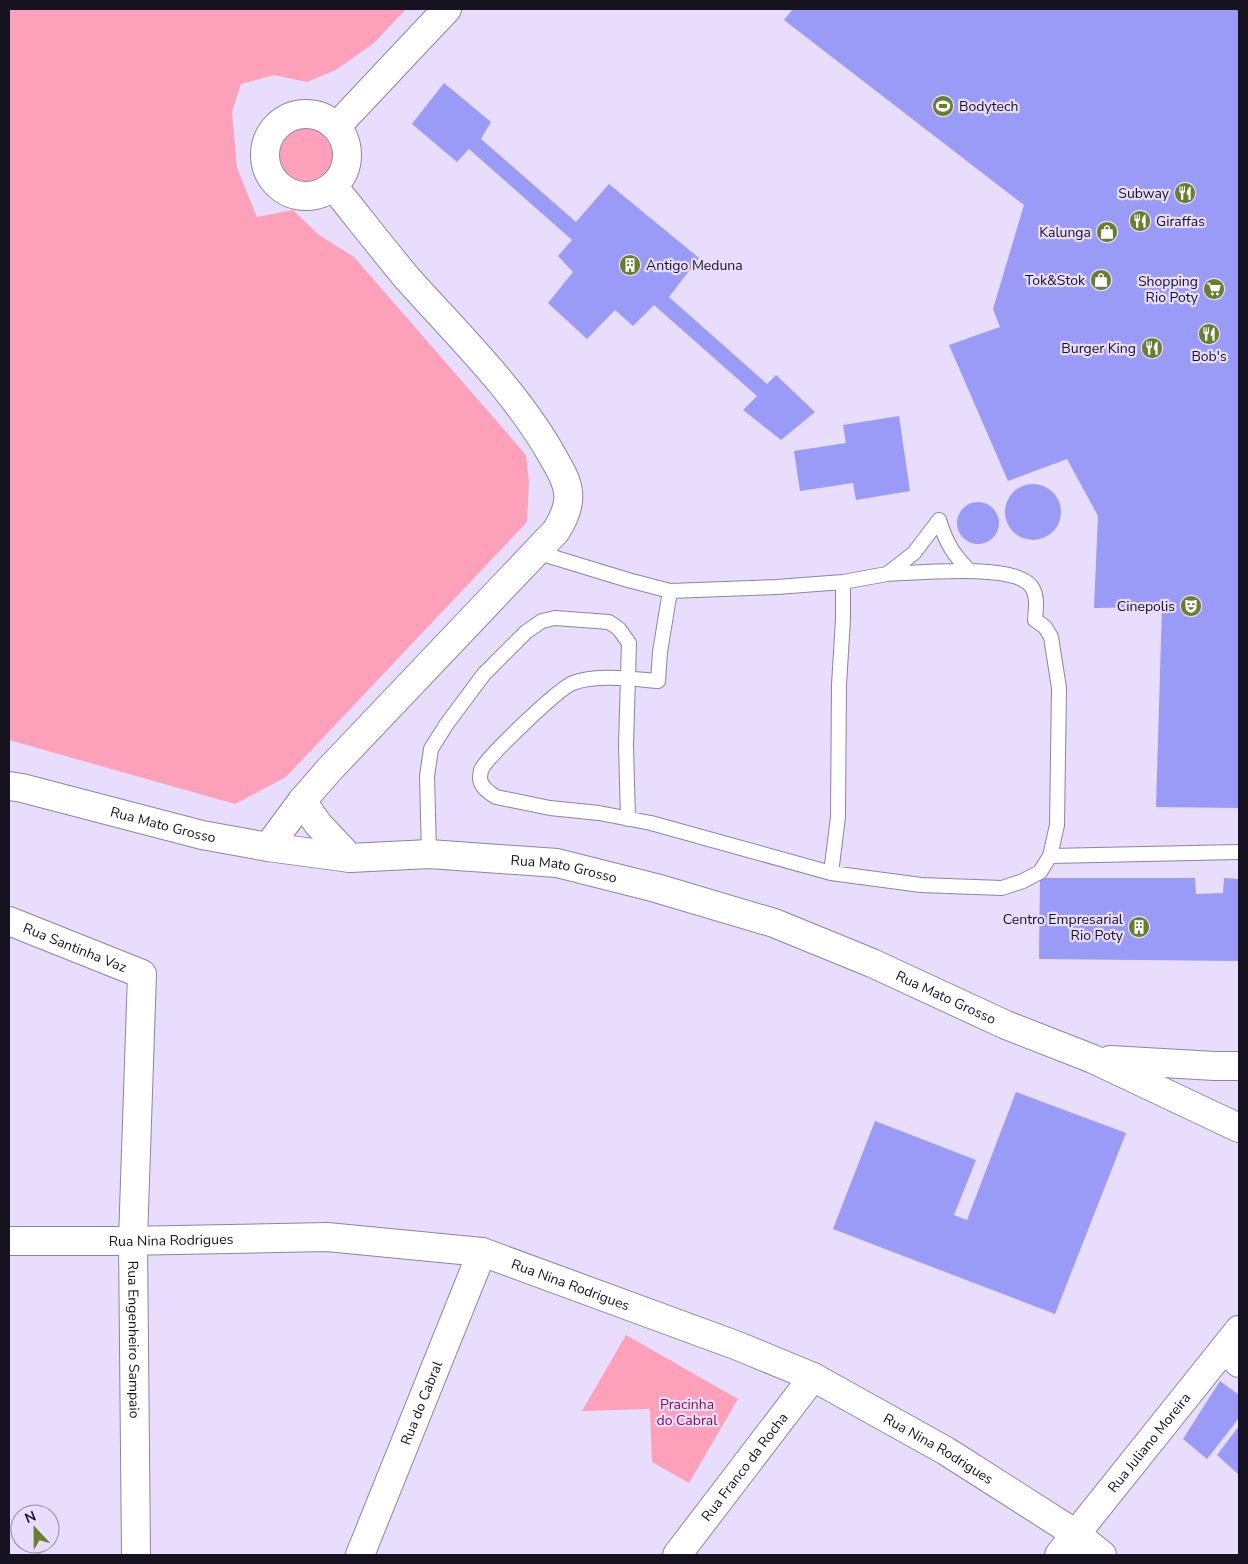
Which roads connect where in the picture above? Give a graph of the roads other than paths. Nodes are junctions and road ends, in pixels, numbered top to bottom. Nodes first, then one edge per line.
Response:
1 (447, 9) edge
2 (336, 127) junction
3 (333, 186) junction
4 (536, 552) junction
5 (970, 571) junction
6 (887, 574) junction
7 (842, 582) junction
8 (670, 591) junction
9 (628, 679) junction
10 (9, 786) edge
11 (302, 801) junction
12 (628, 819) junction
13 (268, 847) junction
14 (1239, 852) edge
15 (429, 854) junction
16 (1050, 856) junction
17 (350, 858) junction
18 (830, 873) junction
19 (9, 921) edge
20 (142, 974) joint
21 (1093, 1059) junction
22 (1227, 1066) edge
23 (1198, 1107) junction
24 (1239, 1128) edge
25 (133, 1240) junction
26 (9, 1241) edge
27 (482, 1252) junction
28 (1234, 1347) edge
29 (813, 1377) junction
30 (1076, 1534) junction
31 (136, 1555) edge
32 (360, 1555) edge
33 (677, 1555) edge
34 (1059, 1555) edge
35 (1102, 1555) edge

1 - 2 street
2 - 3 street
2 - 3 street
3 - 4 street
4 - 8 lane
4 - 11 street
5 - 6 lane
5 - 6 lane
5 - 16 lane
6 - 7 lane
7 - 8 lane
7 - 18 lane
8 - 9 lane
9 - 12 lane
9 - 12 lane
9 - 15 lane
10 - 13 street, Rua Mato Grosso
11 - 13 street
11 - 17 street
12 - 18 lane
13 - 17 street, Rua Mato Grosso
14 - 16 lane
15 - 17 street, Rua Mato Grosso
15 - 21 street, Rua Mato Grosso
16 - 18 lane
19 - 20 street, Rua Santinha Vaz
20 - 25 street, Rua Engenheiro Sampaio
21 - 22 street, Rua Mato Grosso
21 - 23 street, Rua Mato Grosso
22 - 23 street
23 - 24 street, Rua Mato Grosso
25 - 26 street, Rua Nina Rodrigues
25 - 27 street, Rua Nina Rodrigues
25 - 31 street, Rua Engenheiro Sampaio
27 - 29 street, Rua Nina Rodrigues
27 - 32 street, Rua do Cabral
28 - 30 street, Rua Juliano Moreira
29 - 30 street, Rua Nina Rodrigues
29 - 33 street, Rua Franco da Rocha
30 - 34 street, Rua Juliano Moreira
30 - 35 street, Rua Nina Rodrigues

